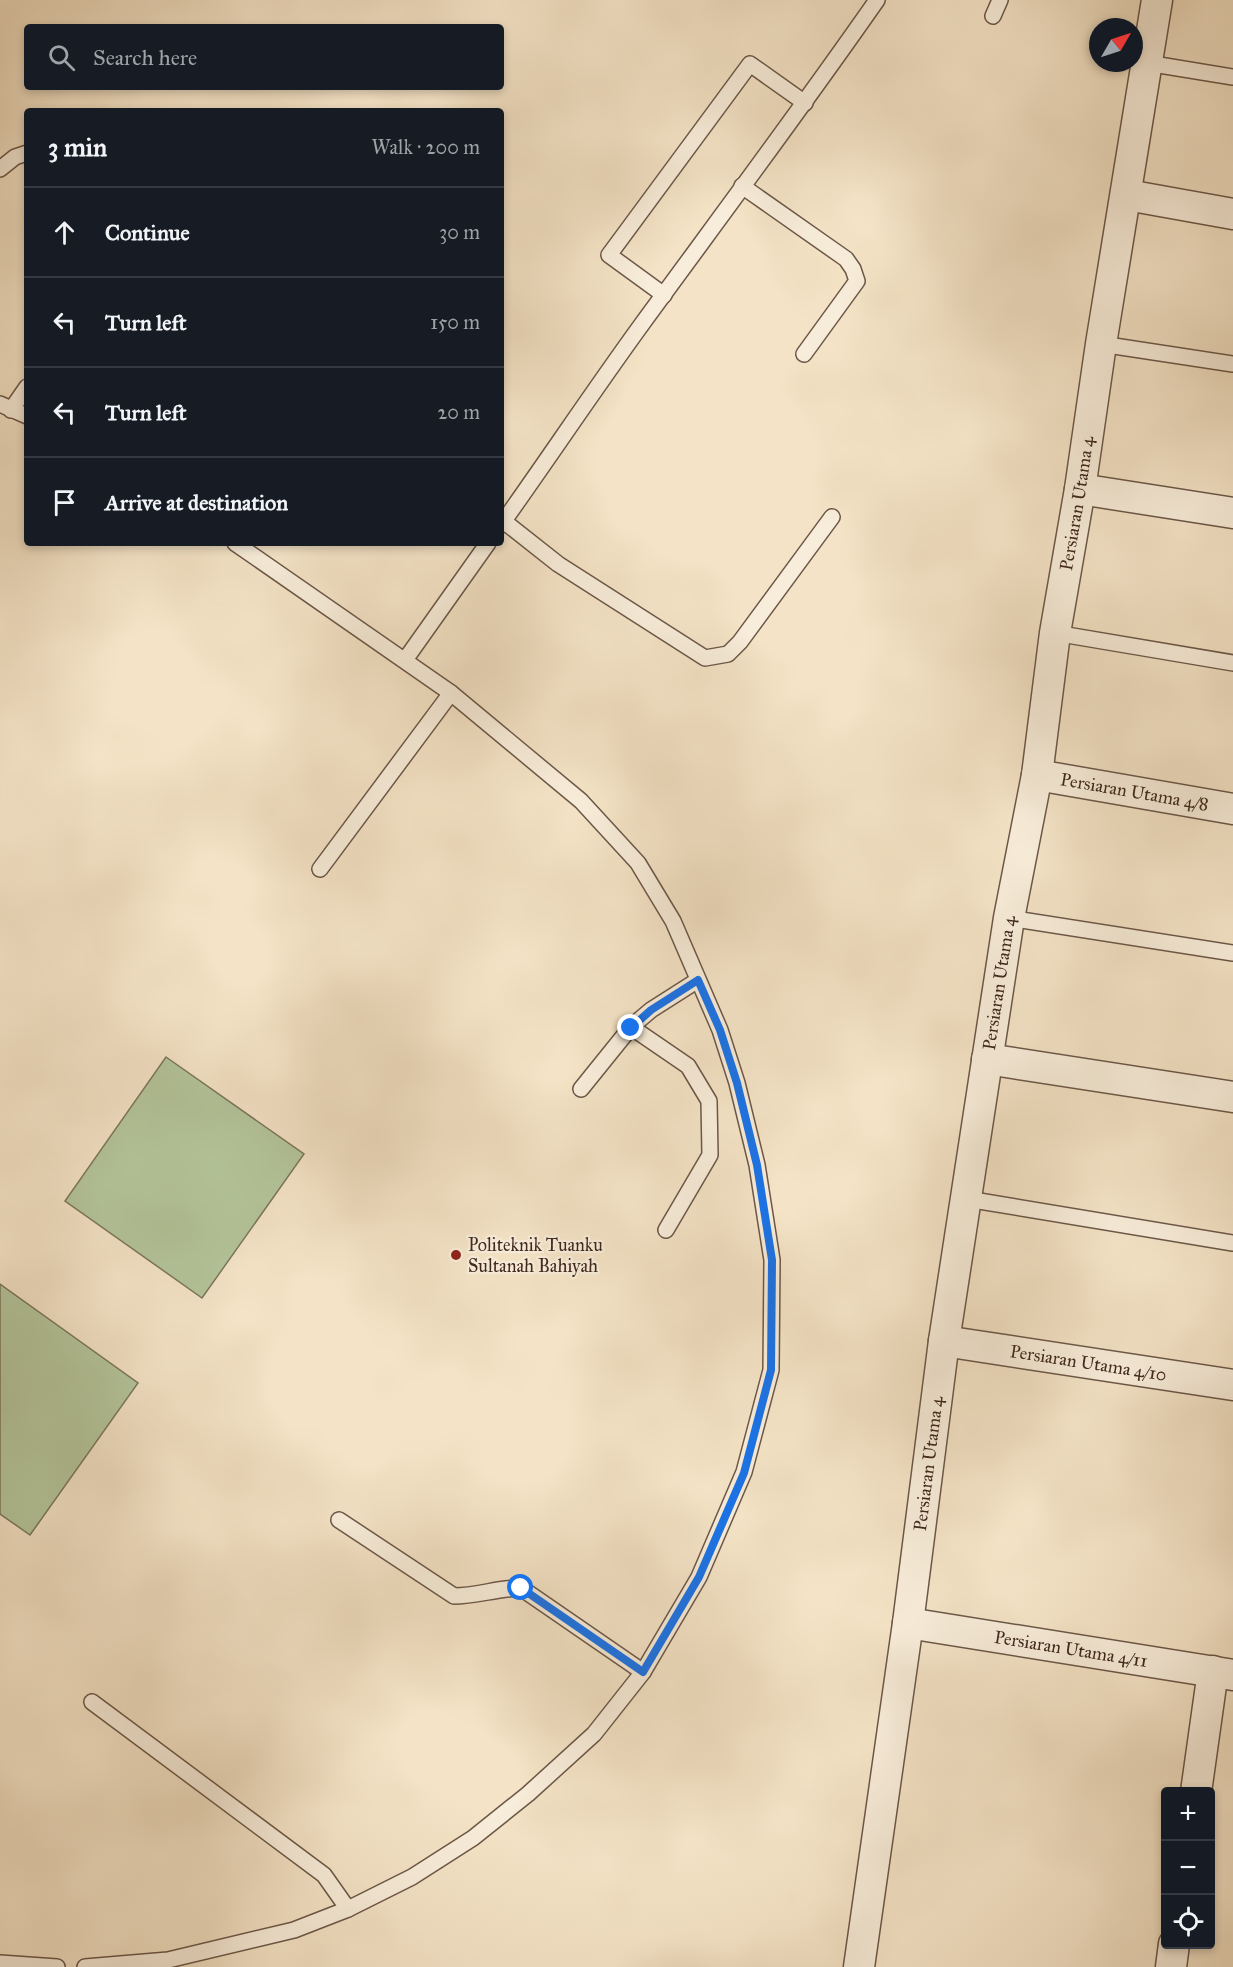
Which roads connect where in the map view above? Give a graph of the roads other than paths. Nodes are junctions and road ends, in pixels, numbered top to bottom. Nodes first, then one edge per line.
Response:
1 (877, 0) edge
2 (1000, 0) edge
3 (1157, 0) edge
4 (993, 16) dead end
5 (1147, 63) junction
6 (1233, 77) edge
7 (805, 103) junction
8 (24, 154) edge
9 (0, 169) edge
10 (742, 186) junction
11 (1127, 195) junction
12 (1233, 214) edge
13 (664, 295) junction
14 (1101, 344) junction
15 (804, 354) dead end
16 (1233, 364) edge
17 (24, 390) edge
18 (5, 407) edge
19 (24, 415) edge
20 (1080, 489) junction
21 (1233, 513) edge
22 (832, 517) dead end
23 (504, 519) edge
24 (504, 524) edge
25 (239, 546) edge
26 (486, 546) edge
27 (1054, 633) junction
28 (405, 660) junction
29 (1233, 663) edge
30 (451, 693) junction
31 (1037, 775) junction
32 (1233, 808) edge
33 (320, 869) dead end
34 (1009, 918) junction
35 (1233, 953) edge
36 (698, 980) junction
37 (631, 1028) junction
38 (987, 1059) junction
39 (581, 1089) dead end
40 (1233, 1097) edge
41 (967, 1199) junction
42 (666, 1230) dead end
43 (1233, 1243) edge
44 (944, 1341) junction
45 (1233, 1385) edge
46 (339, 1520) dead end
47 (908, 1623) junction
48 (643, 1672) junction
49 (1223, 1673) edge
50 (92, 1702) dead end
51 (1197, 1787) edge
52 (348, 1909) junction
53 (1173, 1949) edge
54 (0, 1963) edge
55 (57, 1967) edge
56 (86, 1967) edge
57 (859, 1967) edge
58 (1171, 1967) edge

1 - 7 lane
2 - 4 lane
3 - 5 street, Persiaran Utama 4
5 - 6 lane
5 - 11 street, Persiaran Utama 4
7 - 10 lane
7 - 13 lane
8 - 9 lane
10 - 13 lane
10 - 15 lane
11 - 12 street
11 - 14 street, Persiaran Utama 4
13 - 23 lane
14 - 16 lane
14 - 20 street, Persiaran Utama 4
17 - 18 lane
18 - 19 lane
20 - 21 street
20 - 27 street, Persiaran Utama 4
22 - 24 lane
25 - 28 lane
26 - 28 lane
27 - 29 lane
27 - 31 street, Persiaran Utama 4
28 - 30 lane
30 - 33 lane
30 - 36 lane
31 - 32 street, Persiaran Utama 4/8
31 - 34 street, Persiaran Utama 4
34 - 35 lane
34 - 38 street, Persiaran Utama 4
36 - 37 lane
36 - 48 lane
37 - 39 lane
37 - 42 lane
38 - 40 street
38 - 41 street, Persiaran Utama 4
41 - 43 lane
41 - 44 street, Persiaran Utama 4
44 - 45 street, Persiaran Utama 4/10
44 - 47 street, Persiaran Utama 4
46 - 48 lane
47 - 49 street, Persiaran Utama 4/11
47 - 57 street, Persiaran Utama 4
48 - 52 lane
49 - 51 street
50 - 52 lane
52 - 56 lane
53 - 58 street
54 - 55 lane

